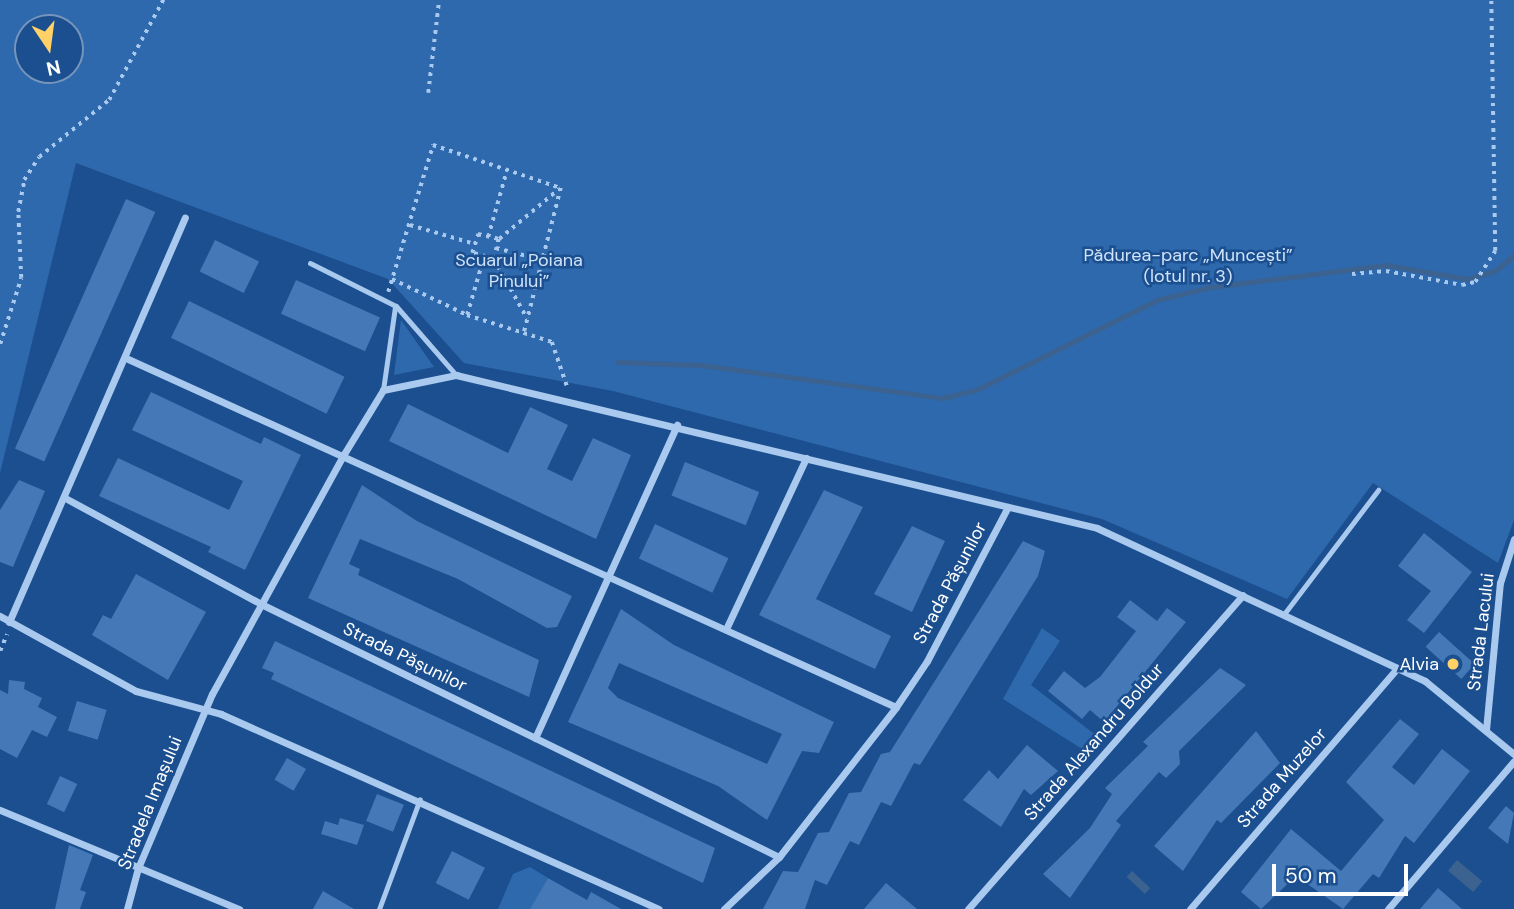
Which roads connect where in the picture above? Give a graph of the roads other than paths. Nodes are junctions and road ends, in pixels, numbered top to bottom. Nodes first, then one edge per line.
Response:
1 (185, 218) dead end
2 (310, 263) dead end
3 (396, 306) junction
4 (128, 359) junction
5 (456, 375) junction
6 (383, 390) junction
7 (677, 425) junction
8 (344, 454) junction
9 (806, 458) junction
10 (1378, 490) dead end
11 (66, 499) junction
12 (1007, 507) junction
13 (1514, 539) edge
14 (610, 575) junction
15 (1243, 595) junction
16 (261, 604) junction
17 (1284, 614) junction
18 (0, 616) edge
19 (9, 622) junction
20 (726, 629) junction
21 (1397, 667) junction
22 (896, 707) junction
23 (205, 709) junction
24 (1486, 730) junction
25 (535, 738) junction
26 (1514, 754) edge
27 (1514, 761) edge
28 (420, 799) junction
29 (0, 810) edge
30 (779, 857) junction
31 (138, 868) junction
32 (127, 909) edge
33 (239, 909) edge
34 (379, 909) edge
35 (658, 909) edge
36 (724, 909) edge
37 (968, 909) edge
38 (1190, 909) edge
39 (1388, 909) edge

1 - 4 street
2 - 3 lane
3 - 5 lane
3 - 6 lane
4 - 8 street
4 - 11 street
5 - 6 street, Strada Pășunilor
5 - 7 street, Strada Pășunilor
6 - 8 street
7 - 9 street, Strada Pășunilor
7 - 14 street
8 - 14 street
8 - 16 street
9 - 12 street, Strada Pășunilor
9 - 20 street
10 - 17 lane
11 - 16 street, Strada Pășunilor
11 - 19 street
12 - 15 street, Strada Pășunilor
12 - 22 street, Strada Pășunilor
13 - 24 street, Strada Lacului
14 - 20 street
14 - 25 street
15 - 17 street, Strada Pășunilor
15 - 37 street, Strada Alexandru Boldur
16 - 23 street
16 - 25 street, Strada Pășunilor
17 - 21 street, Strada Pășunilor
18 - 19 street
19 - 23 street
20 - 22 street
21 - 24 street, Strada Pășunilor
21 - 38 street, Strada Muzelor
22 - 30 street, Strada Pășunilor
23 - 28 street
23 - 31 street, Stradela Imașului
24 - 26 street, Strada Pășunilor
25 - 30 street, Strada Pășunilor
27 - 39 street
28 - 34 lane
28 - 35 street
29 - 31 street
30 - 36 street, Strada Pășunilor
31 - 32 street, Stradela Imașului
31 - 33 street

